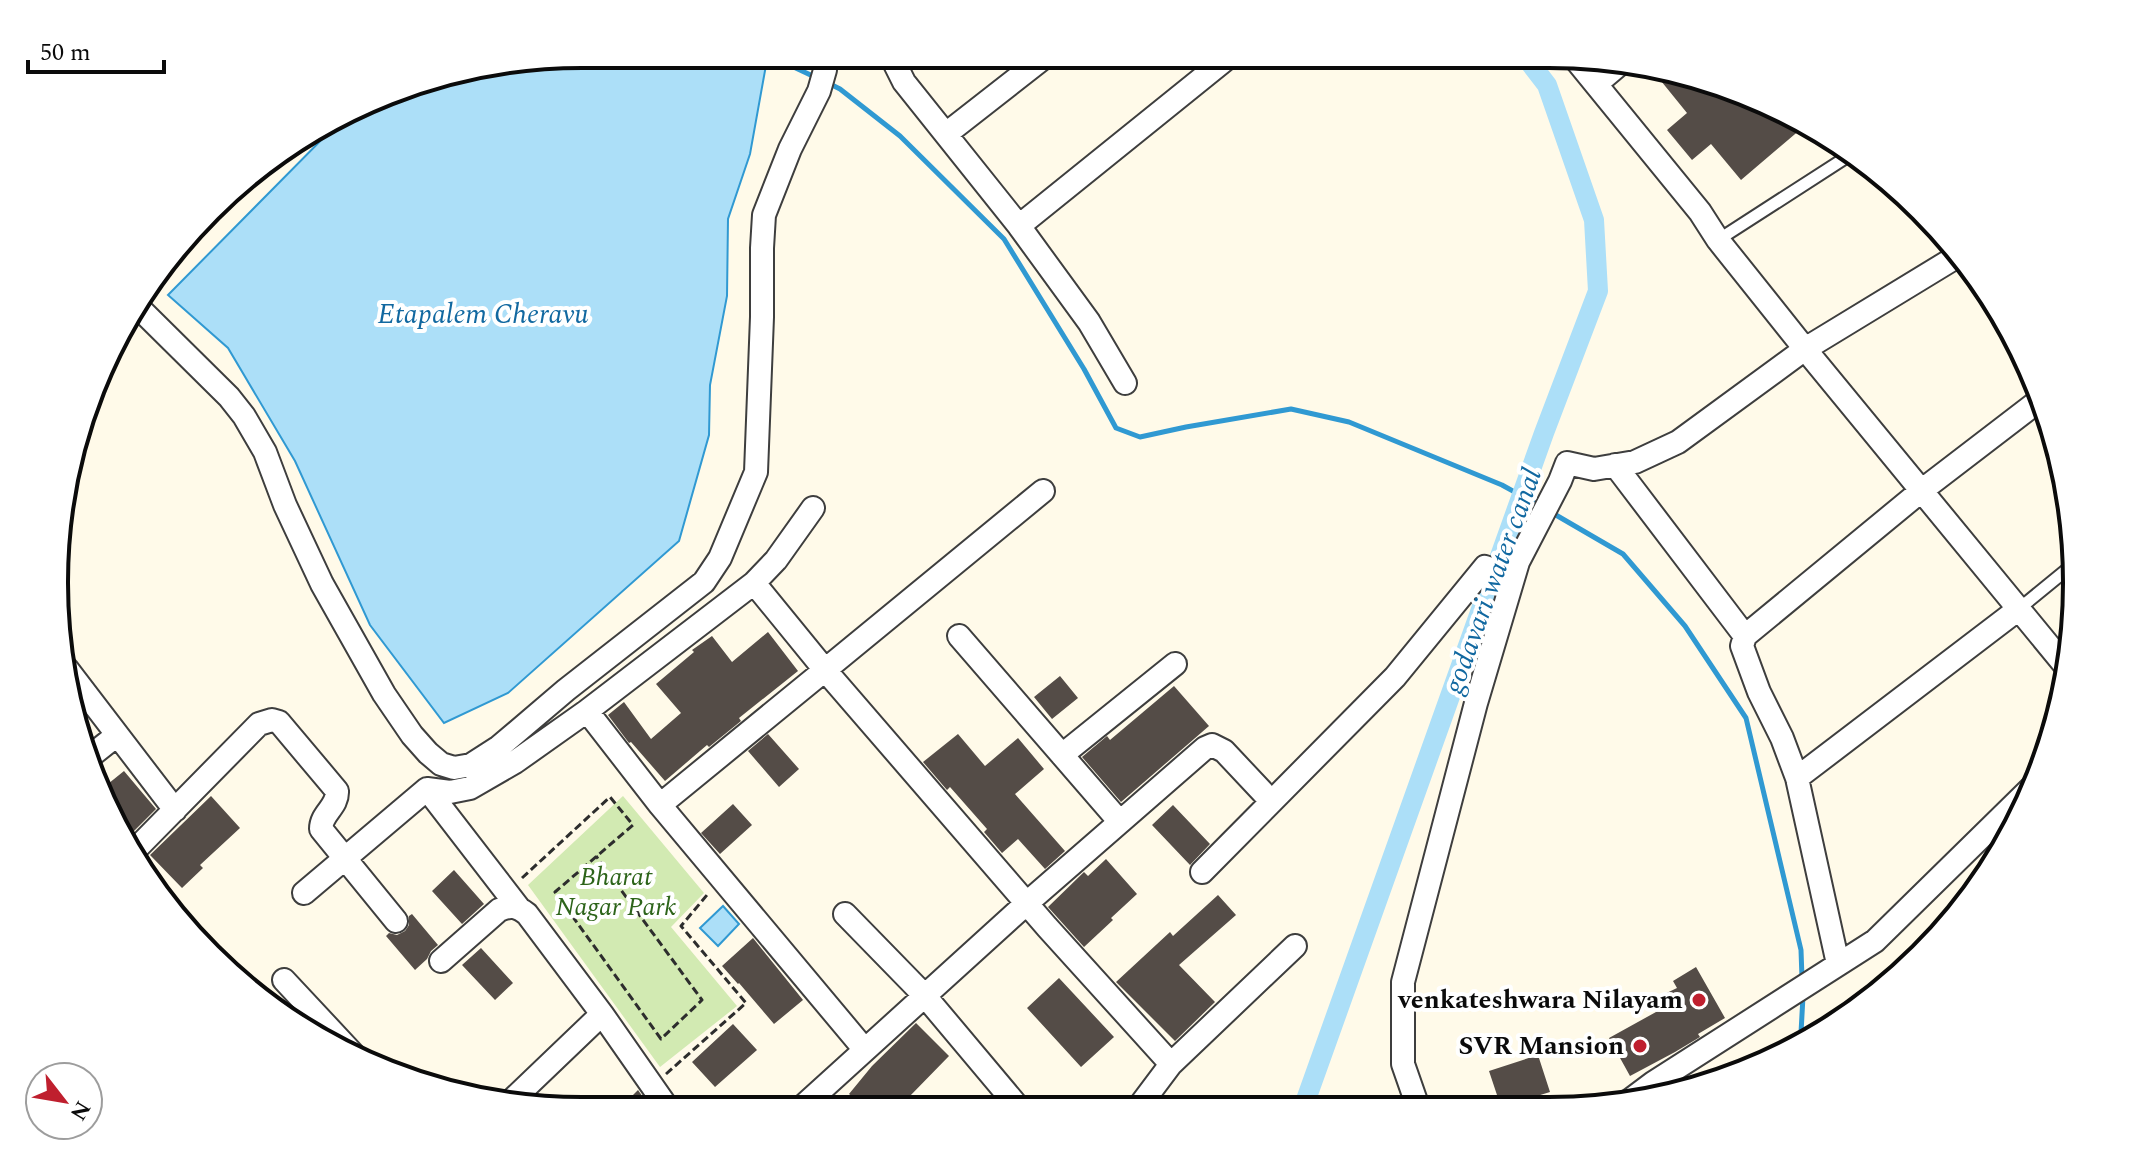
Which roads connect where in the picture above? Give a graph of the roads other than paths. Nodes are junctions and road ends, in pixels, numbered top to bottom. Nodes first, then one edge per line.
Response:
1 (825, 68) edge
2 (897, 68) edge
3 (1030, 68) edge
4 (1215, 68) edge
5 (1584, 69) edge
6 (1611, 72) edge
7 (1596, 84) junction
8 (946, 134) junction
9 (1841, 159) edge
10 (1019, 226) junction
11 (1709, 227) junction
12 (1950, 261) edge
13 (144, 313) edge
14 (1805, 349) junction
15 (1125, 383) dead end
16 (2032, 406) edge
17 (1615, 465) junction
18 (1043, 491) dead end
19 (1921, 491) junction
20 (813, 508) dead end
21 (1502, 567) junction
22 (2063, 573) edge
23 (754, 583) junction
24 (2020, 608) junction
25 (959, 636) dead end
26 (1745, 636) junction
27 (2058, 656) edge
28 (1175, 664) dead end
29 (825, 670) junction
30 (78, 684) edge
31 (587, 711) junction
32 (117, 735) junction
33 (96, 751) edge
34 (1062, 755) junction
35 (1797, 778) junction
36 (427, 789) junction
37 (1271, 801) junction
38 (660, 805) junction
39 (2011, 807) edge
40 (175, 810) junction
41 (1120, 822) junction
42 (140, 845) edge
43 (344, 859) junction
44 (1202, 872) dead end
45 (304, 893) dead end
46 (1027, 903) junction
47 (518, 907) junction
48 (845, 914) dead end
49 (396, 921) dead end
50 (1295, 946) dead end
51 (441, 961) dead end
52 (1838, 964) junction
53 (284, 980) dead end
54 (925, 996) junction
55 (602, 1014) junction
56 (333, 1032) edge
57 (865, 1050) junction
58 (1171, 1064) junction
59 (1647, 1087) edge
60 (519, 1093) edge
61 (660, 1097) edge
62 (813, 1097) edge
63 (1010, 1097) edge
64 (1146, 1097) edge
65 (1415, 1097) edge

1 - 13 street
2 - 8 street
3 - 8 street
4 - 10 street
5 - 7 street
6 - 7 street
7 - 11 street
8 - 10 street
9 - 11 lane
10 - 15 street
11 - 14 street
12 - 14 street
14 - 17 street
14 - 19 street
16 - 19 street
17 - 21 street
17 - 26 street
18 - 29 street
19 - 24 street
19 - 26 street
20 - 23 street
21 - 37 street
21 - 65 street
22 - 24 lane
23 - 29 street
23 - 31 street
24 - 27 street
24 - 35 street
25 - 34 street
26 - 35 street
28 - 34 street
29 - 38 street
29 - 46 street
30 - 32 street
31 - 36 street
31 - 38 street
32 - 33 street
32 - 40 street
34 - 41 street
35 - 52 street
36 - 43 street
36 - 47 street
37 - 41 street
37 - 44 street
38 - 57 street
39 - 52 street
40 - 42 street
40 - 43 street
41 - 46 street
43 - 45 street
43 - 49 street
46 - 54 street
46 - 58 street
47 - 51 street
47 - 55 street
48 - 54 street
50 - 58 street
52 - 59 street
53 - 56 street
54 - 57 street
54 - 63 street
55 - 60 street
55 - 61 street
57 - 62 street
58 - 64 street

